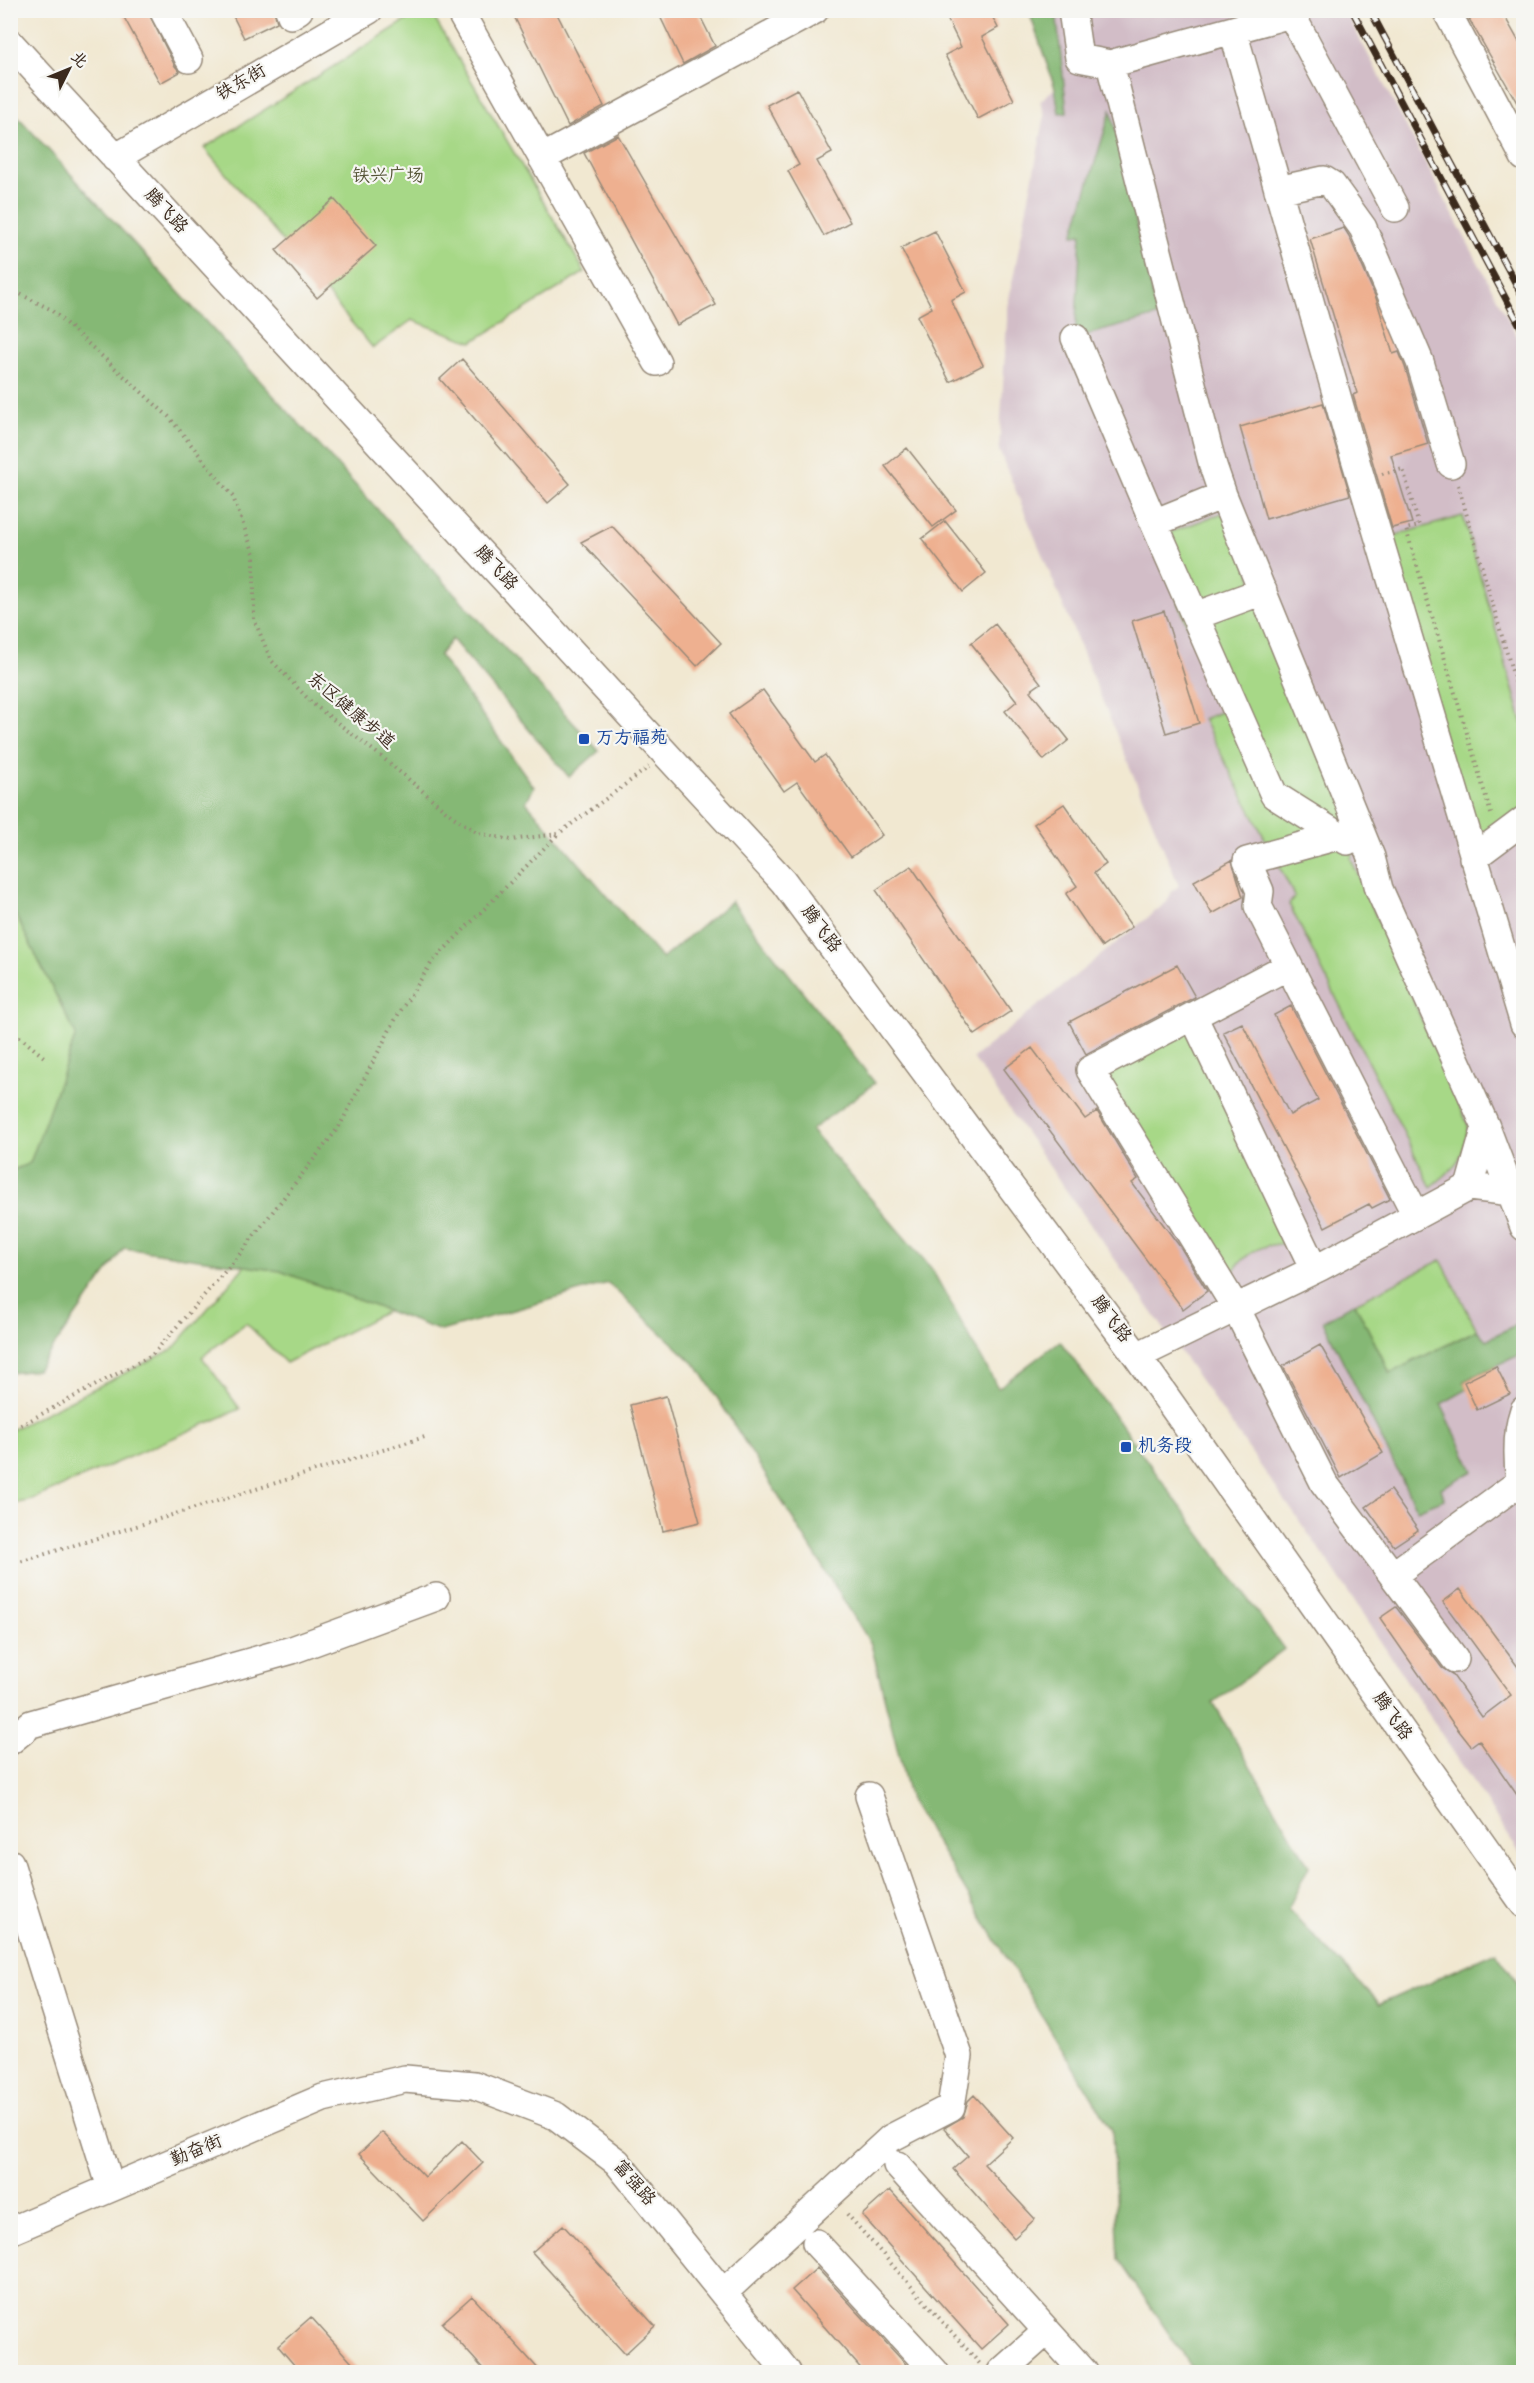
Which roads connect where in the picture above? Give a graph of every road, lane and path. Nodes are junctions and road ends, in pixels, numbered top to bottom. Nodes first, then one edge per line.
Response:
1 (163, 10) edge
2 (289, 10) edge
3 (299, 10) edge
4 (369, 10) edge
5 (459, 10) edge
6 (815, 10) edge
7 (1072, 10) edge
8 (1446, 10) edge
9 (1233, 31) junction
10 (10, 43) edge
11 (189, 59) dead end
12 (1110, 64) junction
13 (1524, 157) edge
14 (115, 158) junction
15 (542, 158) junction
16 (1278, 190) junction
17 (1395, 208) dead end
18 (10, 289) edge
19 (1075, 338) dead end
20 (657, 362) dead end
21 (1452, 464) joint
22 (1361, 479) junction
23 (1223, 495) junction
24 (1154, 523) junction
25 (1263, 591) junction
26 (1195, 616) junction
27 (1524, 712) edge
28 (666, 755) junction
29 (1524, 820) edge
30 (558, 834) junction
31 (1338, 836) junction
32 (1499, 839) junction
33 (1371, 857) junction
34 (1473, 858) junction
35 (1288, 966) junction
36 (1193, 1016) junction
37 (1524, 1024) edge
38 (10, 1029) edge
39 (44, 1057) dead end
40 (1486, 1127) junction
41 (1469, 1186) junction
42 (1518, 1190) edge
43 (1416, 1215) junction
44 (1524, 1227) edge
45 (1314, 1269) junction
46 (1236, 1308) junction
47 (1137, 1356) junction
48 (1524, 1410) edge
49 (10, 1431) edge
50 (428, 1436) dead end
51 (1522, 1484) edge
52 (10, 1565) edge
53 (1393, 1575) junction
54 (435, 1597) dead end
55 (1455, 1659) dead end
56 (10, 1741) edge
57 (869, 1796) dead end
58 (10, 1863) edge
59 (1524, 1904) edge
60 (386, 2084) joint
61 (897, 2165) dead end
62 (111, 2188) junction
63 (847, 2214) dead end
64 (10, 2231) edge
65 (816, 2243) dead end
66 (723, 2293) junction
67 (1047, 2331) junction
68 (787, 2373) edge
69 (935, 2373) edge
70 (988, 2373) edge
71 (1001, 2373) edge
72 (1084, 2373) edge

1 - 11 street
2 - 3 street
4 - 14 street, 铁东街
5 - 15 street
6 - 15 street
7 - 12 street
8 - 13 street
9 - 12 street
9 - 16 street
9 - 17 street
10 - 14 street, 腾飞路
12 - 23 street
14 - 28 street, 腾飞路
15 - 20 street
16 - 21 street
16 - 22 street
18 - 30 path, 东区健康步道
19 - 24 street
21 - 27 path
22 - 32 path
22 - 34 street
23 - 24 street
23 - 25 street
24 - 26 street
25 - 26 street
25 - 33 street
26 - 31 street
28 - 30 path, 东区健康步道
28 - 47 street, 腾飞路
29 - 32 street
30 - 49 path
31 - 33 street
31 - 35 street
32 - 34 street
33 - 40 street
34 - 37 street
35 - 36 street
35 - 43 street
36 - 45 street
36 - 46 street
38 - 39 path
40 - 41 street
40 - 42 street
41 - 42 street
41 - 43 street
42 - 44 street
43 - 45 street
45 - 46 street
46 - 47 street
46 - 53 street
47 - 59 street, 腾飞路
48 - 51 street
50 - 52 path
51 - 53 street
53 - 55 street
54 - 56 street
57 - 66 street
58 - 62 street
60 - 62 street, 勤奋街
60 - 66 street, 富强路
61 - 67 street
62 - 64 street, 勤奋街
63 - 70 path
65 - 69 street
66 - 68 street, 富强路
67 - 71 street
67 - 72 street

